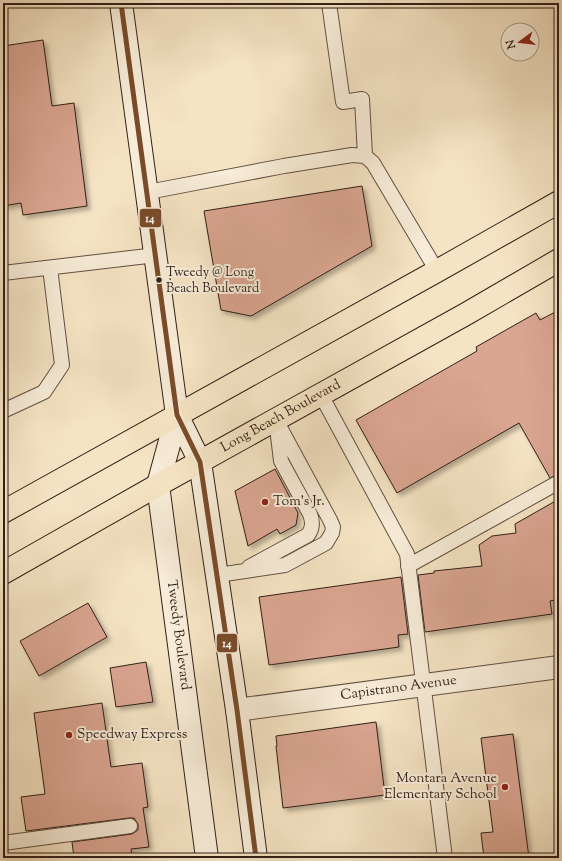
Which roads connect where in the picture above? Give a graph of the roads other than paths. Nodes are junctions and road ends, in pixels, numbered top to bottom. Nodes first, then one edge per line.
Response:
1 (121, 3) edge
2 (329, 3) edge
3 (365, 156) junction
4 (148, 192) junction
5 (559, 202) edge
6 (156, 255) junction
7 (559, 260) edge
8 (50, 268) junction
9 (437, 271) junction
10 (3, 273) edge
11 (321, 395) junction
12 (3, 411) edge
13 (177, 415) junction
14 (276, 420) junction
15 (200, 462) junction
16 (559, 482) edge
17 (158, 484) junction
18 (3, 512) edge
19 (408, 566) junction
20 (3, 573) edge
21 (228, 574) junction
22 (559, 667) edge
23 (422, 685) junction
24 (237, 710) junction
25 (130, 826) dead end
26 (3, 843) edge
27 (208, 858) edge
28 (256, 858) edge
29 (445, 858) edge

1 - 4 main road, Tweedy Boulevard
2 - 3 lane
3 - 4 lane
3 - 9 lane
4 - 6 main road, Tweedy Boulevard
5 - 9 main road
6 - 8 lane
6 - 13 main road, Tweedy Boulevard
7 - 11 main road, Long Beach Boulevard
8 - 10 lane
8 - 12 lane
9 - 13 main road
11 - 14 main road, Long Beach Boulevard
11 - 19 lane
13 - 15 main road, Tweedy Boulevard
13 - 17 main road, Tweedy Boulevard
13 - 18 main road
14 - 15 main road, Long Beach Boulevard
14 - 21 lane
14 - 21 lane
15 - 17 main road, Long Beach Boulevard
15 - 21 main road, Tweedy Boulevard
16 - 19 lane
17 - 20 main road, Long Beach Boulevard
17 - 27 main road, Tweedy Boulevard
19 - 23 lane
21 - 24 main road, Tweedy Boulevard
22 - 23 main road, Capistrano Avenue
23 - 24 main road, Capistrano Avenue
23 - 29 lane
24 - 28 main road, Tweedy Boulevard
25 - 26 lane

